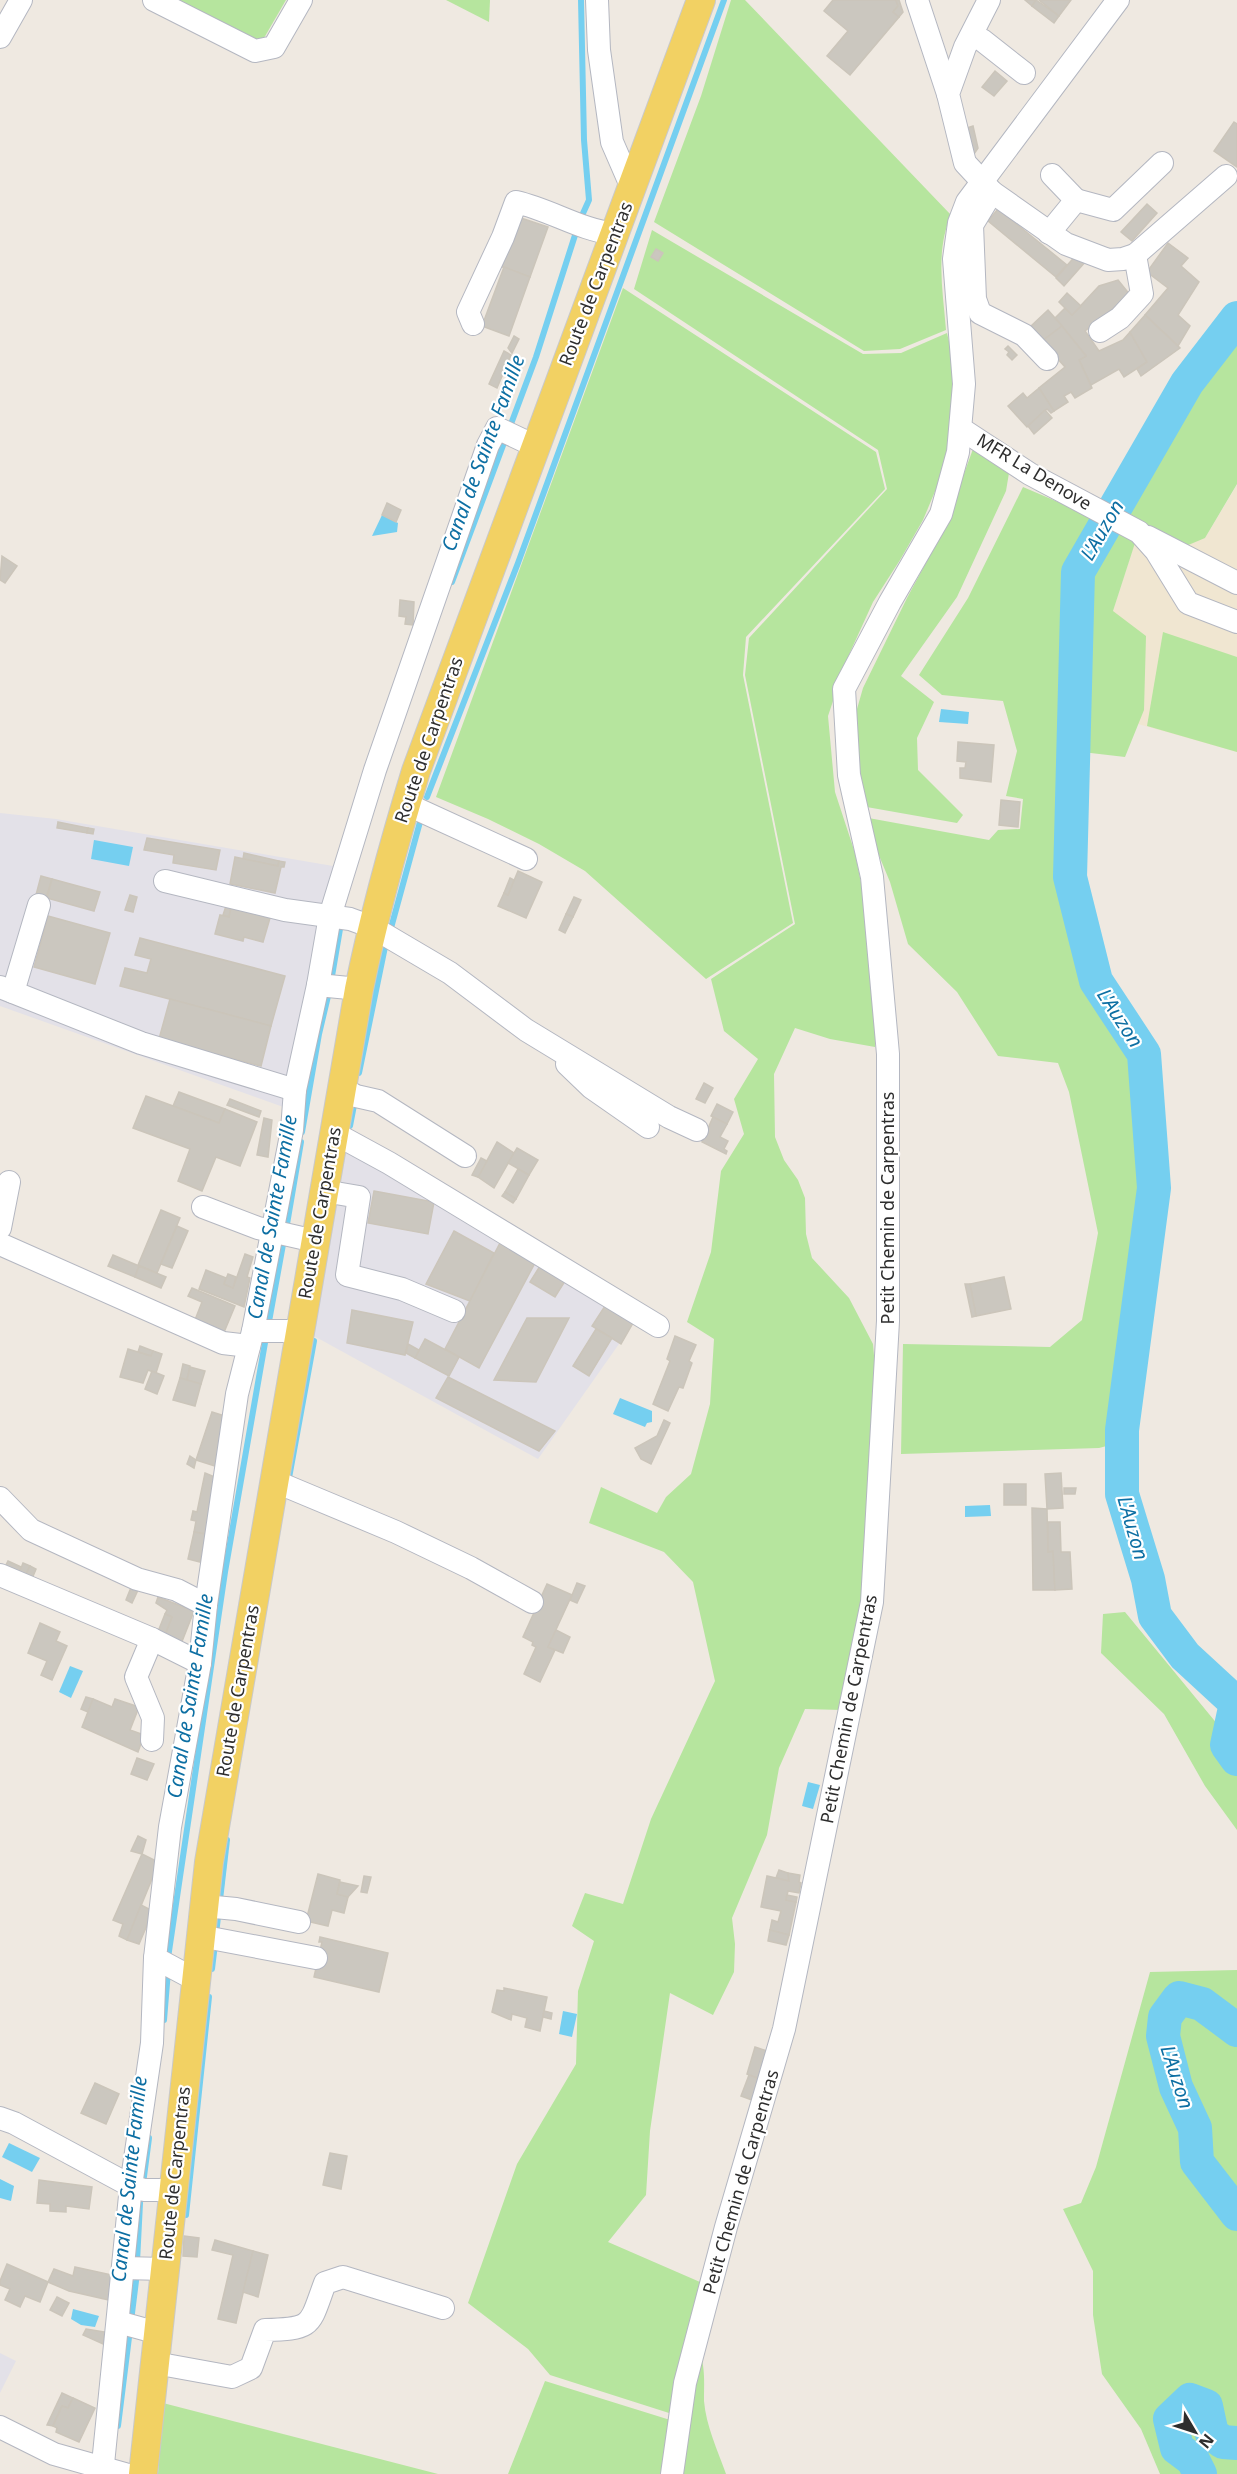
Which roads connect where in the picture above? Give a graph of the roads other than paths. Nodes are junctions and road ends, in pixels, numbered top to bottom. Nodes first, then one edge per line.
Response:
1 (21, 0) edge
2 (154, 0) edge
3 (301, 0) edge
4 (597, 0) edge
5 (701, 0) edge
6 (917, 0) edge
7 (989, 0) edge
8 (1004, 0) edge
9 (1118, 0) edge
10 (0, 37) edge
11 (982, 40) junction
12 (1024, 73) dead end
13 (950, 89) junction
14 (1162, 163) dead end
15 (1052, 175) dead end
16 (1226, 176) dead end
17 (987, 186) junction
18 (632, 188) junction
19 (1076, 200) junction
20 (1049, 233) junction
21 (615, 234) junction
22 (1135, 255) junction
23 (473, 324) dead end
24 (1100, 331) dead end
25 (1047, 359) dead end
26 (966, 432) dead end
27 (535, 446) junction
28 (1139, 532) junction
29 (1237, 583) edge
30 (1237, 622) edge
31 (406, 804) junction
32 (526, 858) dead end
33 (165, 882) dead end
34 (39, 905) dead end
35 (330, 916) junction
36 (372, 927) junction
37 (318, 985) junction
38 (7, 989) edge
39 (359, 989) junction
40 (548, 1043) junction
41 (342, 1088) junction
42 (295, 1090) junction
43 (648, 1127) dead end
44 (697, 1130) dead end
45 (334, 1133) junction
46 (465, 1156) dead end
47 (9, 1182) dead end
48 (324, 1191) junction
49 (203, 1207) dead end
50 (0, 1228) edge
51 (274, 1232) junction
52 (315, 1241) junction
53 (0, 1244) edge
54 (454, 1311) dead end
55 (658, 1326) dead end
56 (300, 1331) junction
57 (251, 1338) junction
58 (274, 1481) junction
59 (0, 1498) edge
60 (0, 1575) edge
61 (532, 1602) dead end
62 (206, 1605) junction
63 (152, 1639) junction
64 (200, 1663) junction
65 (152, 1740) dead end
66 (204, 1906) junction
67 (299, 1922) dead end
68 (200, 1936) junction
69 (155, 1958) junction
70 (316, 1958) dead end
71 (196, 1980) junction
72 (0, 2118) edge
73 (131, 2186) junction
74 (174, 2190) junction
75 (123, 2268) junction
76 (165, 2269) junction
77 (443, 2308) dead end
78 (118, 2322) junction
79 (158, 2333) junction
80 (155, 2363) junction
81 (0, 2427) edge
82 (103, 2470) edge
83 (125, 2474) edge
84 (143, 2474) edge
85 (672, 2474) edge

1 - 10 street
2 - 3 street
4 - 18 street
5 - 18 main road, Route de Carpentras
6 - 13 street
7 - 13 street
8 - 11 street
9 - 17 street, Petit Chemin de Carpentras
11 - 12 street
11 - 13 street
13 - 17 street
14 - 19 street
15 - 19 street
16 - 22 street
17 - 20 street
17 - 25 street
17 - 85 street, Petit Chemin de Carpentras
18 - 21 main road, Route de Carpentras
19 - 20 street
20 - 22 street
21 - 23 street
21 - 27 main road, Route de Carpentras
22 - 24 street
26 - 28 street, MFR La Denove
27 - 31 main road, Route de Carpentras
27 - 35 street
28 - 29 street
28 - 30 street, MFR La Denove
31 - 32 street
31 - 36 main road, Route de Carpentras
33 - 35 street
34 - 38 street
35 - 36 street
35 - 37 street
36 - 39 main road, Route de Carpentras
36 - 40 street
37 - 39 street
37 - 42 street
38 - 42 street
39 - 41 main road, Route de Carpentras
40 - 43 street
40 - 44 street
41 - 45 main road, Route de Carpentras
41 - 46 street
42 - 51 street
45 - 48 main road, Route de Carpentras
45 - 55 street
47 - 50 street
48 - 52 main road, Route de Carpentras
48 - 54 street
49 - 51 street
51 - 52 street
51 - 57 street
52 - 56 main road, Route de Carpentras
53 - 57 street
56 - 57 street
56 - 58 main road, Route de Carpentras
57 - 62 street
58 - 61 street
58 - 66 main road, Route de Carpentras
59 - 62 street
60 - 63 street
62 - 64 street
63 - 64 street
63 - 65 street
64 - 69 street
66 - 67 street
66 - 68 main road, Route de Carpentras
68 - 70 street
68 - 71 main road, Route de Carpentras
69 - 71 street
69 - 73 street
71 - 74 main road, Route de Carpentras
72 - 73 street
73 - 74 street
73 - 75 street
74 - 76 main road, Route de Carpentras
75 - 76 street
75 - 78 street
76 - 79 main road, Route de Carpentras
77 - 80 street
78 - 79 street
78 - 82 street
79 - 80 main road, Route de Carpentras
80 - 84 main road, Route de Carpentras
81 - 82 street
82 - 83 street

